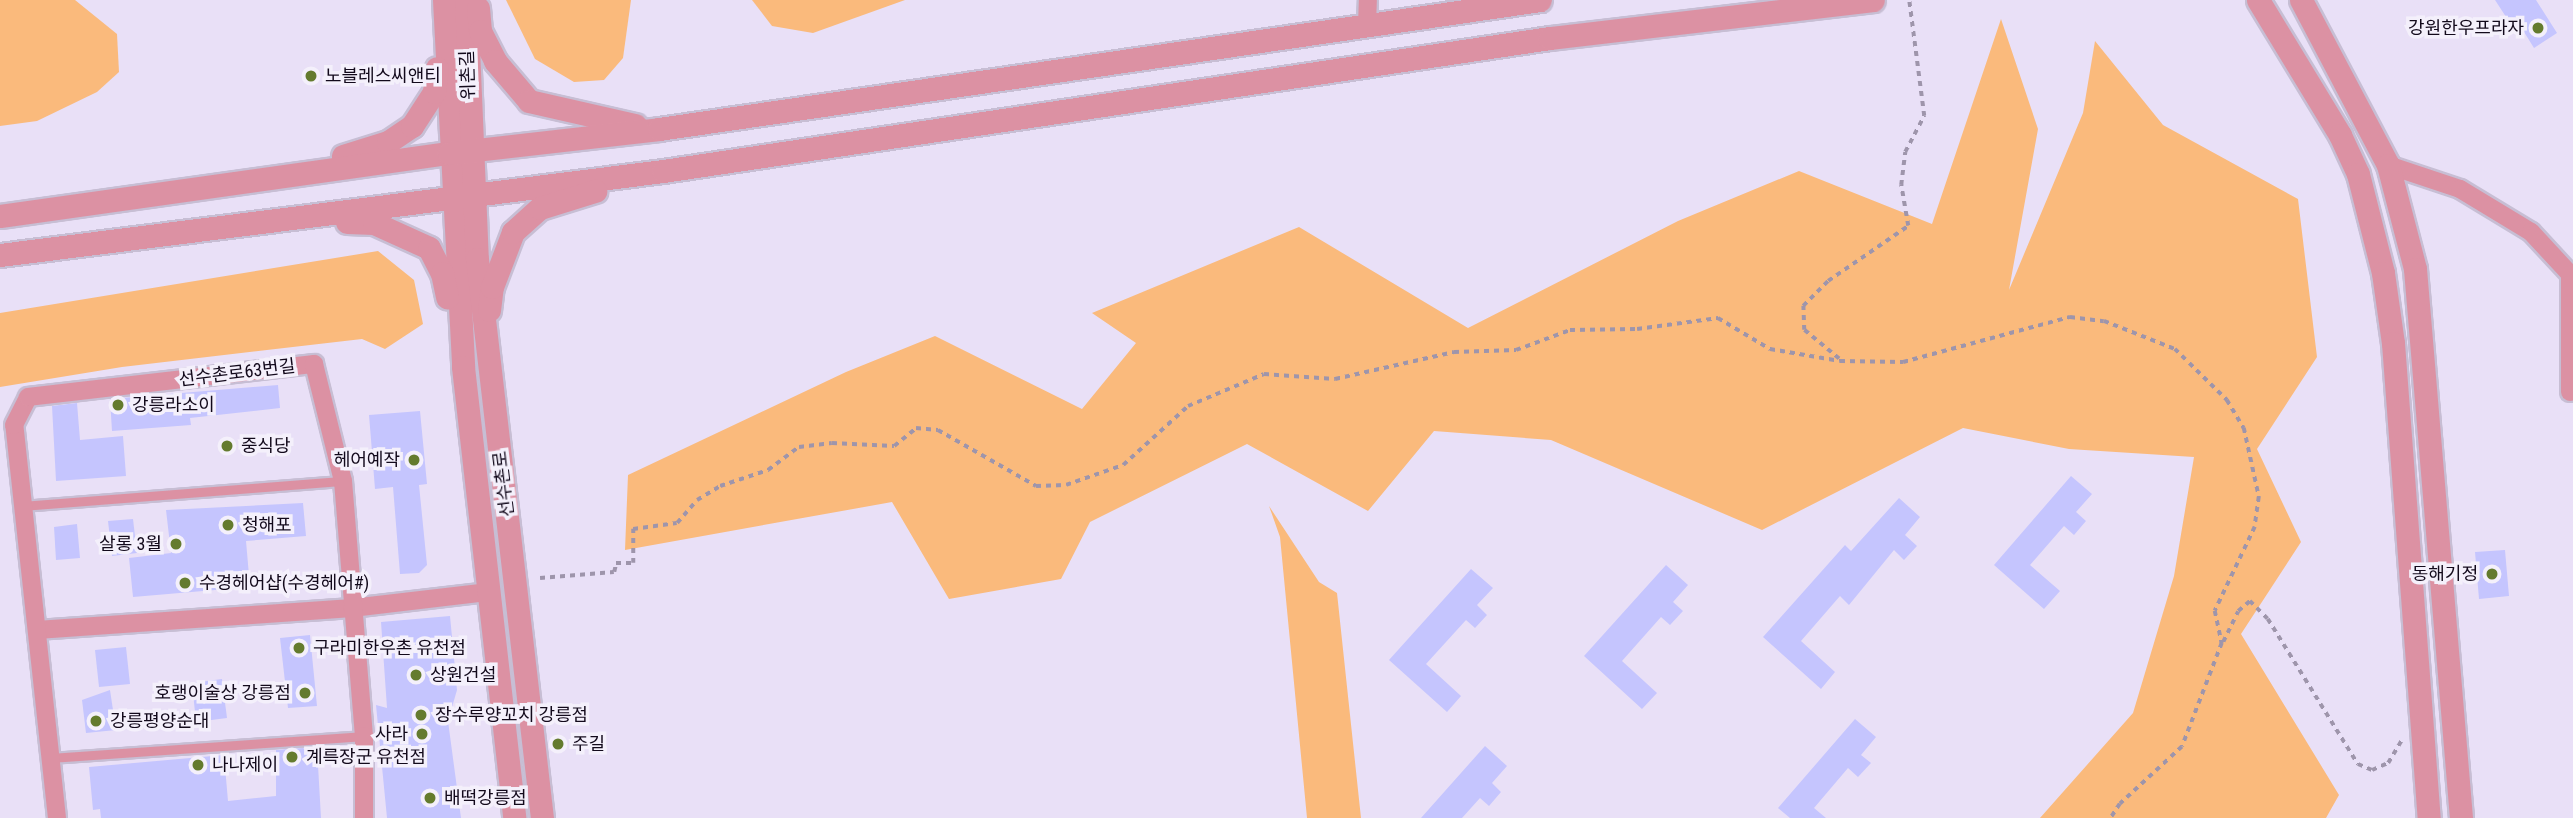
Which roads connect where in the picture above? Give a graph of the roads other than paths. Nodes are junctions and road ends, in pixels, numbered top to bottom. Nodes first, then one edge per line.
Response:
1 (478, 0) edge
2 (1368, 0) edge
3 (1540, 0) edge
4 (1873, 0) edge
5 (2258, 0) edge
6 (2301, 0) edge
7 (451, 1) edge
8 (1367, 25) junction
9 (659, 129) junction
10 (460, 152) junction
11 (2388, 165) junction
12 (663, 171) junction
13 (276, 177) junction
14 (464, 198) junction
15 (0, 216) edge
16 (288, 220) junction
17 (0, 255) edge
18 (486, 337) junction
19 (463, 367) junction
20 (2572, 392) edge
21 (343, 481) junction
22 (23, 506) junction
23 (489, 592) junction
24 (352, 608) junction
25 (37, 630) junction
26 (364, 736) junction
27 (51, 758) junction
28 (57, 818) edge
29 (364, 818) edge
30 (514, 818) edge
31 (542, 818) edge
32 (2429, 818) edge
33 (2461, 818) edge

1 - 9 street
2 - 8 street
3 - 8 street
4 - 12 street
5 - 32 street
6 - 11 street
7 - 10 street, 위촌길
7 - 13 street
8 - 9 street
9 - 10 street
10 - 13 street
10 - 14 street, 선수촌로
11 - 20 street
11 - 33 street
12 - 14 street
12 - 18 street
13 - 15 street
14 - 16 street
14 - 18 street, 선수촌로
14 - 19 street, 선수촌로
16 - 17 street
16 - 19 street
18 - 31 street, 선수촌로
19 - 23 street, 선수촌로
21 - 22 lane
21 - 22 street, 선수촌로63번길
21 - 24 street, 선수촌로63번길
22 - 25 street, 선수촌로63번길
23 - 24 street
23 - 30 street, 선수촌로
24 - 25 street
24 - 26 street, 선수촌로63번길
25 - 27 street, 선수촌로63번길
26 - 27 lane
26 - 29 street, 선수촌로63번길
27 - 28 street, 선수촌로63번길

